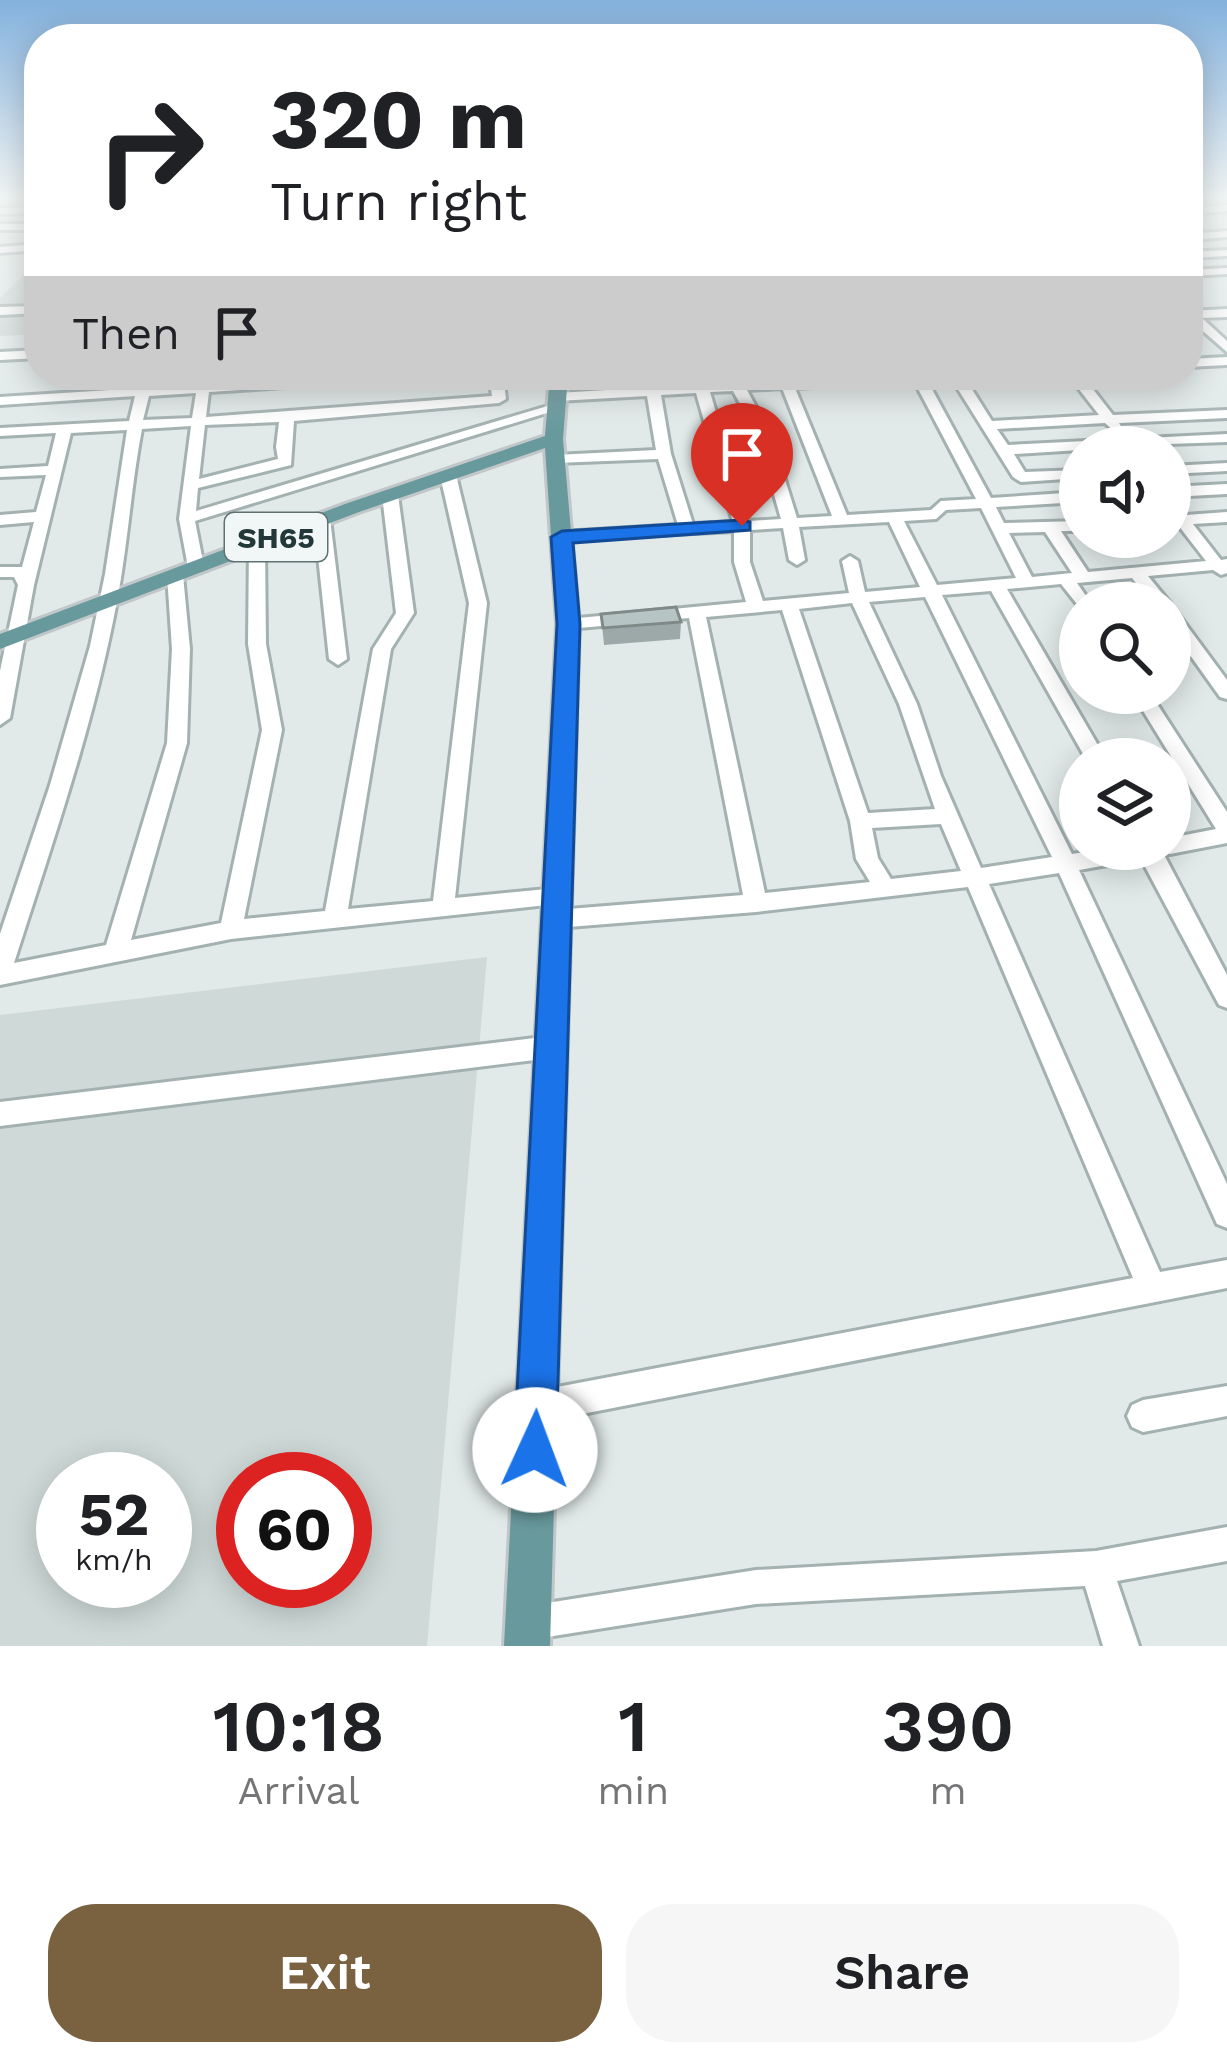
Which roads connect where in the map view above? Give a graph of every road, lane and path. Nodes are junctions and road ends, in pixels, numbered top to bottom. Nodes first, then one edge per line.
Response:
1 (1203, 327) edge
2 (1227, 348) edge
3 (172, 390) edge
4 (202, 390) edge
5 (498, 390) edge
6 (558, 390) edge
7 (646, 390) edge
8 (656, 390) edge
9 (702, 390) edge
10 (742, 390) edge
11 (792, 390) edge
12 (925, 390) edge
13 (963, 390) edge
14 (1087, 390) edge
15 (143, 392) junction
16 (42, 399) junction
17 (0, 401) edge
18 (1227, 414) edge
19 (287, 417) junction
20 (1109, 419) junction
21 (196, 421) junction
22 (988, 425) junction
23 (134, 426) junction
24 (556, 426) junction
25 (1114, 426) edge
26 (24, 430) junction
27 (64, 430) junction
28 (0, 432) edge
29 (1227, 438) edge
30 (1191, 441) edge
31 (1059, 448) edge
32 (1004, 450) junction
33 (664, 454) junction
34 (1227, 467) edge
35 (1191, 469) edge
36 (52, 470) junction
37 (0, 473) edge
38 (448, 475) junction
39 (1059, 475) edge
40 (1021, 477) junction
41 (192, 485) junction
42 (1227, 489) edge
43 (1191, 491) edge
44 (390, 495) junction
45 (1059, 498) edge
46 (1035, 500) junction
47 (985, 503) junction
48 (44, 516) junction
49 (894, 516) junction
50 (1227, 517) edge
51 (187, 519) junction
52 (322, 519) junction
53 (841, 519) junction
54 (1191, 519) edge
55 (0, 520) edge
56 (793, 522) junction
57 (742, 526) junction
58 (1050, 527) junction
59 (1059, 527) edge
60 (998, 528) junction
61 (687, 530) junction
62 (1191, 535) edge
63 (562, 537) junction
64 (256, 544) junction
65 (797, 560) dead end
66 (850, 560) dead end
67 (1224, 569) edge
68 (186, 571) junction
69 (0, 572) edge
70 (1136, 572) junction
71 (1074, 578) junction
72 (1026, 582) junction
73 (1075, 582) edge
74 (1144, 582) edge
75 (996, 584) junction
76 (26, 585) junction
77 (929, 591) junction
78 (858, 597) junction
79 (109, 600) junction
80 (792, 603) junction
81 (756, 607) junction
82 (696, 612) junction
83 (568, 624) junction
84 (8, 639) edge
85 (1191, 644) edge
86 (338, 659) dead end
87 (1227, 693) edge
88 (1154, 714) edge
89 (0, 718) edge
90 (1084, 738) edge
91 (949, 816) junction
92 (860, 821) junction
93 (1227, 832) edge
94 (1191, 840) edge
95 (1059, 852) edge
96 (1059, 867) edge
97 (1068, 870) edge
98 (1159, 870) edge
99 (976, 876) junction
100 (885, 888) junction
101 (756, 903) junction
102 (556, 908) junction
103 (442, 909) junction
104 (335, 920) junction
105 (231, 930) junction
106 (115, 955) junction
107 (0, 972) edge
108 (1227, 998) edge
109 (551, 1047) junction
110 (0, 1114) edge
111 (1227, 1214) edge
112 (1227, 1274) edge
113 (1151, 1289) junction
114 (1227, 1400) edge
115 (536, 1407) junction
116 (1143, 1416) dead end
117 (1227, 1544) edge
118 (1096, 1568) junction
119 (528, 1635) edge
120 (1120, 1646) edge

1 - 2 street
3 - 15 street
4 - 21 street
5 - 19 street
6 - 24 main road
7 - 24 street
8 - 33 street
9 - 57 street
10 - 56 street
11 - 53 street
12 - 47 street
13 - 22 street
14 - 20 street
15 - 16 street
15 - 23 street
16 - 17 street
16 - 26 street
18 - 20 street
19 - 21 street
19 - 41 street
20 - 22 street
20 - 25 street
21 - 23 street
21 - 41 street
22 - 32 street
23 - 27 street
23 - 79 street
24 - 33 street
24 - 38 main road, SH65
24 - 51 street
24 - 63 main road
26 - 27 street
26 - 28 street
27 - 36 street
29 - 30 street
31 - 32 street
32 - 40 street
33 - 61 street
34 - 35 street
36 - 37 street
36 - 48 street
38 - 44 main road, SH65
38 - 103 street
39 - 40 street
40 - 46 street
41 - 51 street
42 - 43 street
44 - 52 main road, SH65
44 - 104 street
45 - 46 street
46 - 47 street
47 - 49 street
47 - 60 street
48 - 55 street
48 - 76 street
49 - 53 street
49 - 77 street
50 - 54 street
51 - 68 street
52 - 64 main road, SH65
52 - 86 street
53 - 56 street
56 - 57 street
56 - 65 street
57 - 61 street
57 - 81 street
58 - 59 street
58 - 60 street
58 - 71 street
60 - 72 street
61 - 63 street
62 - 67 street
63 - 83 main road
64 - 68 main road, SH65
64 - 105 street
66 - 78 street
67 - 70 street
68 - 79 main road, SH65
68 - 106 street
69 - 76 street
70 - 71 street
70 - 74 street
71 - 72 street
71 - 73 street
72 - 75 street
75 - 77 street
75 - 90 street
76 - 84 street
77 - 78 street
77 - 95 street
78 - 80 street
78 - 91 street
79 - 84 main road, SH65
79 - 107 street
80 - 81 street
80 - 92 street
81 - 82 street
82 - 83 street
82 - 101 street
83 - 102 main road
84 - 89 street
85 - 87 street
88 - 93 street
91 - 92 street
91 - 99 street
92 - 100 street
93 - 94 street
96 - 99 street
97 - 111 street
98 - 108 street
99 - 100 street
99 - 113 street
100 - 101 street
101 - 102 street
102 - 103 street
102 - 109 main road
103 - 104 street
104 - 105 street
105 - 106 street
106 - 107 street
109 - 110 street
109 - 115 main road
112 - 113 street
113 - 115 street
114 - 116 street
115 - 119 main road
117 - 118 street
118 - 119 street
118 - 120 street

